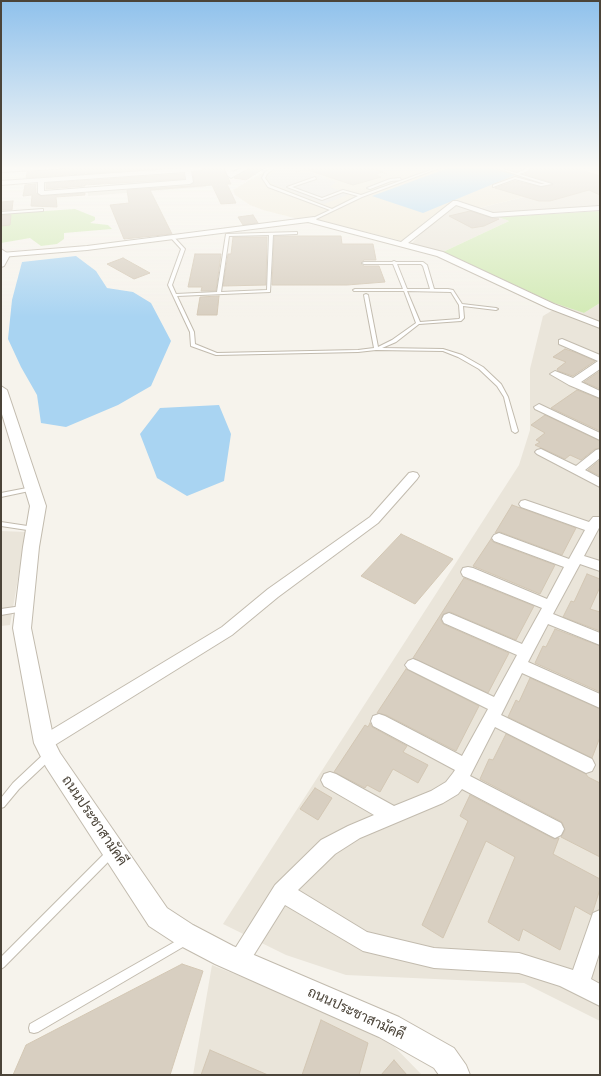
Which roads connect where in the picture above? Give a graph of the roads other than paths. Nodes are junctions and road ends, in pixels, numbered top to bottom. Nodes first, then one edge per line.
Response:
1 (315, 217) edge
2 (436, 217) edge
3 (311, 219) junction
4 (296, 233) dead end
5 (271, 234) junction
6 (172, 237) junction
7 (403, 244) junction
8 (2, 256) edge
9 (394, 262) junction
10 (364, 263) dead end
11 (405, 289) junction
12 (432, 289) junction
13 (355, 290) dead end
14 (220, 293) junction
15 (175, 295) junction
16 (366, 295) dead end
17 (461, 305) junction
18 (496, 309) dead end
19 (418, 323) junction
20 (600, 325) edge
21 (562, 342) dead end
22 (376, 349) junction
23 (600, 359) edge
24 (600, 364) edge
25 (555, 374) dead end
26 (573, 383) junction
27 (1, 390) edge
28 (600, 395) edge
29 (539, 407) dead end
30 (515, 431) dead end
31 (600, 437) edge
32 (541, 452) dead end
33 (600, 452) edge
34 (576, 471) junction
35 (413, 476) dead end
36 (600, 483) edge
37 (32, 489) junction
38 (1, 495) edge
39 (525, 504) dead end
40 (1, 524) edge
41 (34, 529) junction
42 (499, 538) dead end
43 (574, 561) junction
44 (600, 566) edge
45 (468, 572) dead end
46 (24, 609) junction
47 (547, 611) junction
48 (1, 612) edge
49 (449, 619) dead end
50 (600, 639) edge
51 (522, 659) junction
52 (413, 665) dead end
53 (600, 701) edge
54 (495, 712) junction
55 (379, 721) dead end
56 (47, 749) junction
57 (586, 765) dead end
58 (463, 773) junction
59 (330, 780) dead end
60 (1, 804) edge
61 (392, 815) junction
62 (555, 829) dead end
63 (114, 850) junction
64 (282, 892) junction
65 (600, 920) edge
66 (191, 938) junction
67 (238, 962) junction
68 (1, 964) edge
69 (579, 984) junction
70 (600, 995) edge
71 (34, 1028) dead end
72 (456, 1075) edge

1 - 3 lane
2 - 7 street
3 - 6 street
3 - 7 street
4 - 5 lane
5 - 14 lane
5 - 14 lane
6 - 8 street
6 - 15 lane
7 - 20 street
9 - 10 lane
9 - 11 lane
9 - 12 lane
11 - 12 lane
11 - 13 lane
11 - 19 lane
12 - 17 lane
14 - 15 lane
15 - 22 lane
16 - 22 lane
17 - 18 lane
17 - 19 lane
19 - 22 lane
21 - 23 street
22 - 30 lane
24 - 26 street
25 - 26 street
26 - 28 street
27 - 37 street, ถนนประชาสามัคคี
29 - 31 street
32 - 34 street
33 - 34 street
34 - 36 street
35 - 56 street
37 - 38 lane
37 - 41 street, ถนนประชาสามัคคี
39 - 43 street
40 - 41 lane
41 - 46 street, ถนนประชาสามัคคี
42 - 43 street
43 - 44 street
43 - 47 street
45 - 47 street
46 - 48 lane
46 - 56 street, ถนนประชาสามัคคี
47 - 50 street
47 - 51 street
49 - 51 street
51 - 53 street
51 - 54 street
52 - 54 street
54 - 57 street
54 - 58 street
55 - 58 street
56 - 60 lane
56 - 63 street, ถนนประชาสามัคคี
58 - 61 street
58 - 62 street
59 - 61 street
61 - 64 street
63 - 66 street, ถนนประชาสามัคคี
63 - 68 lane
64 - 67 street
64 - 69 street
65 - 69 street
66 - 67 street, ถนนประชาสามัคคี
66 - 71 lane
67 - 72 street, ถนนประชาสามัคคี
69 - 70 street

